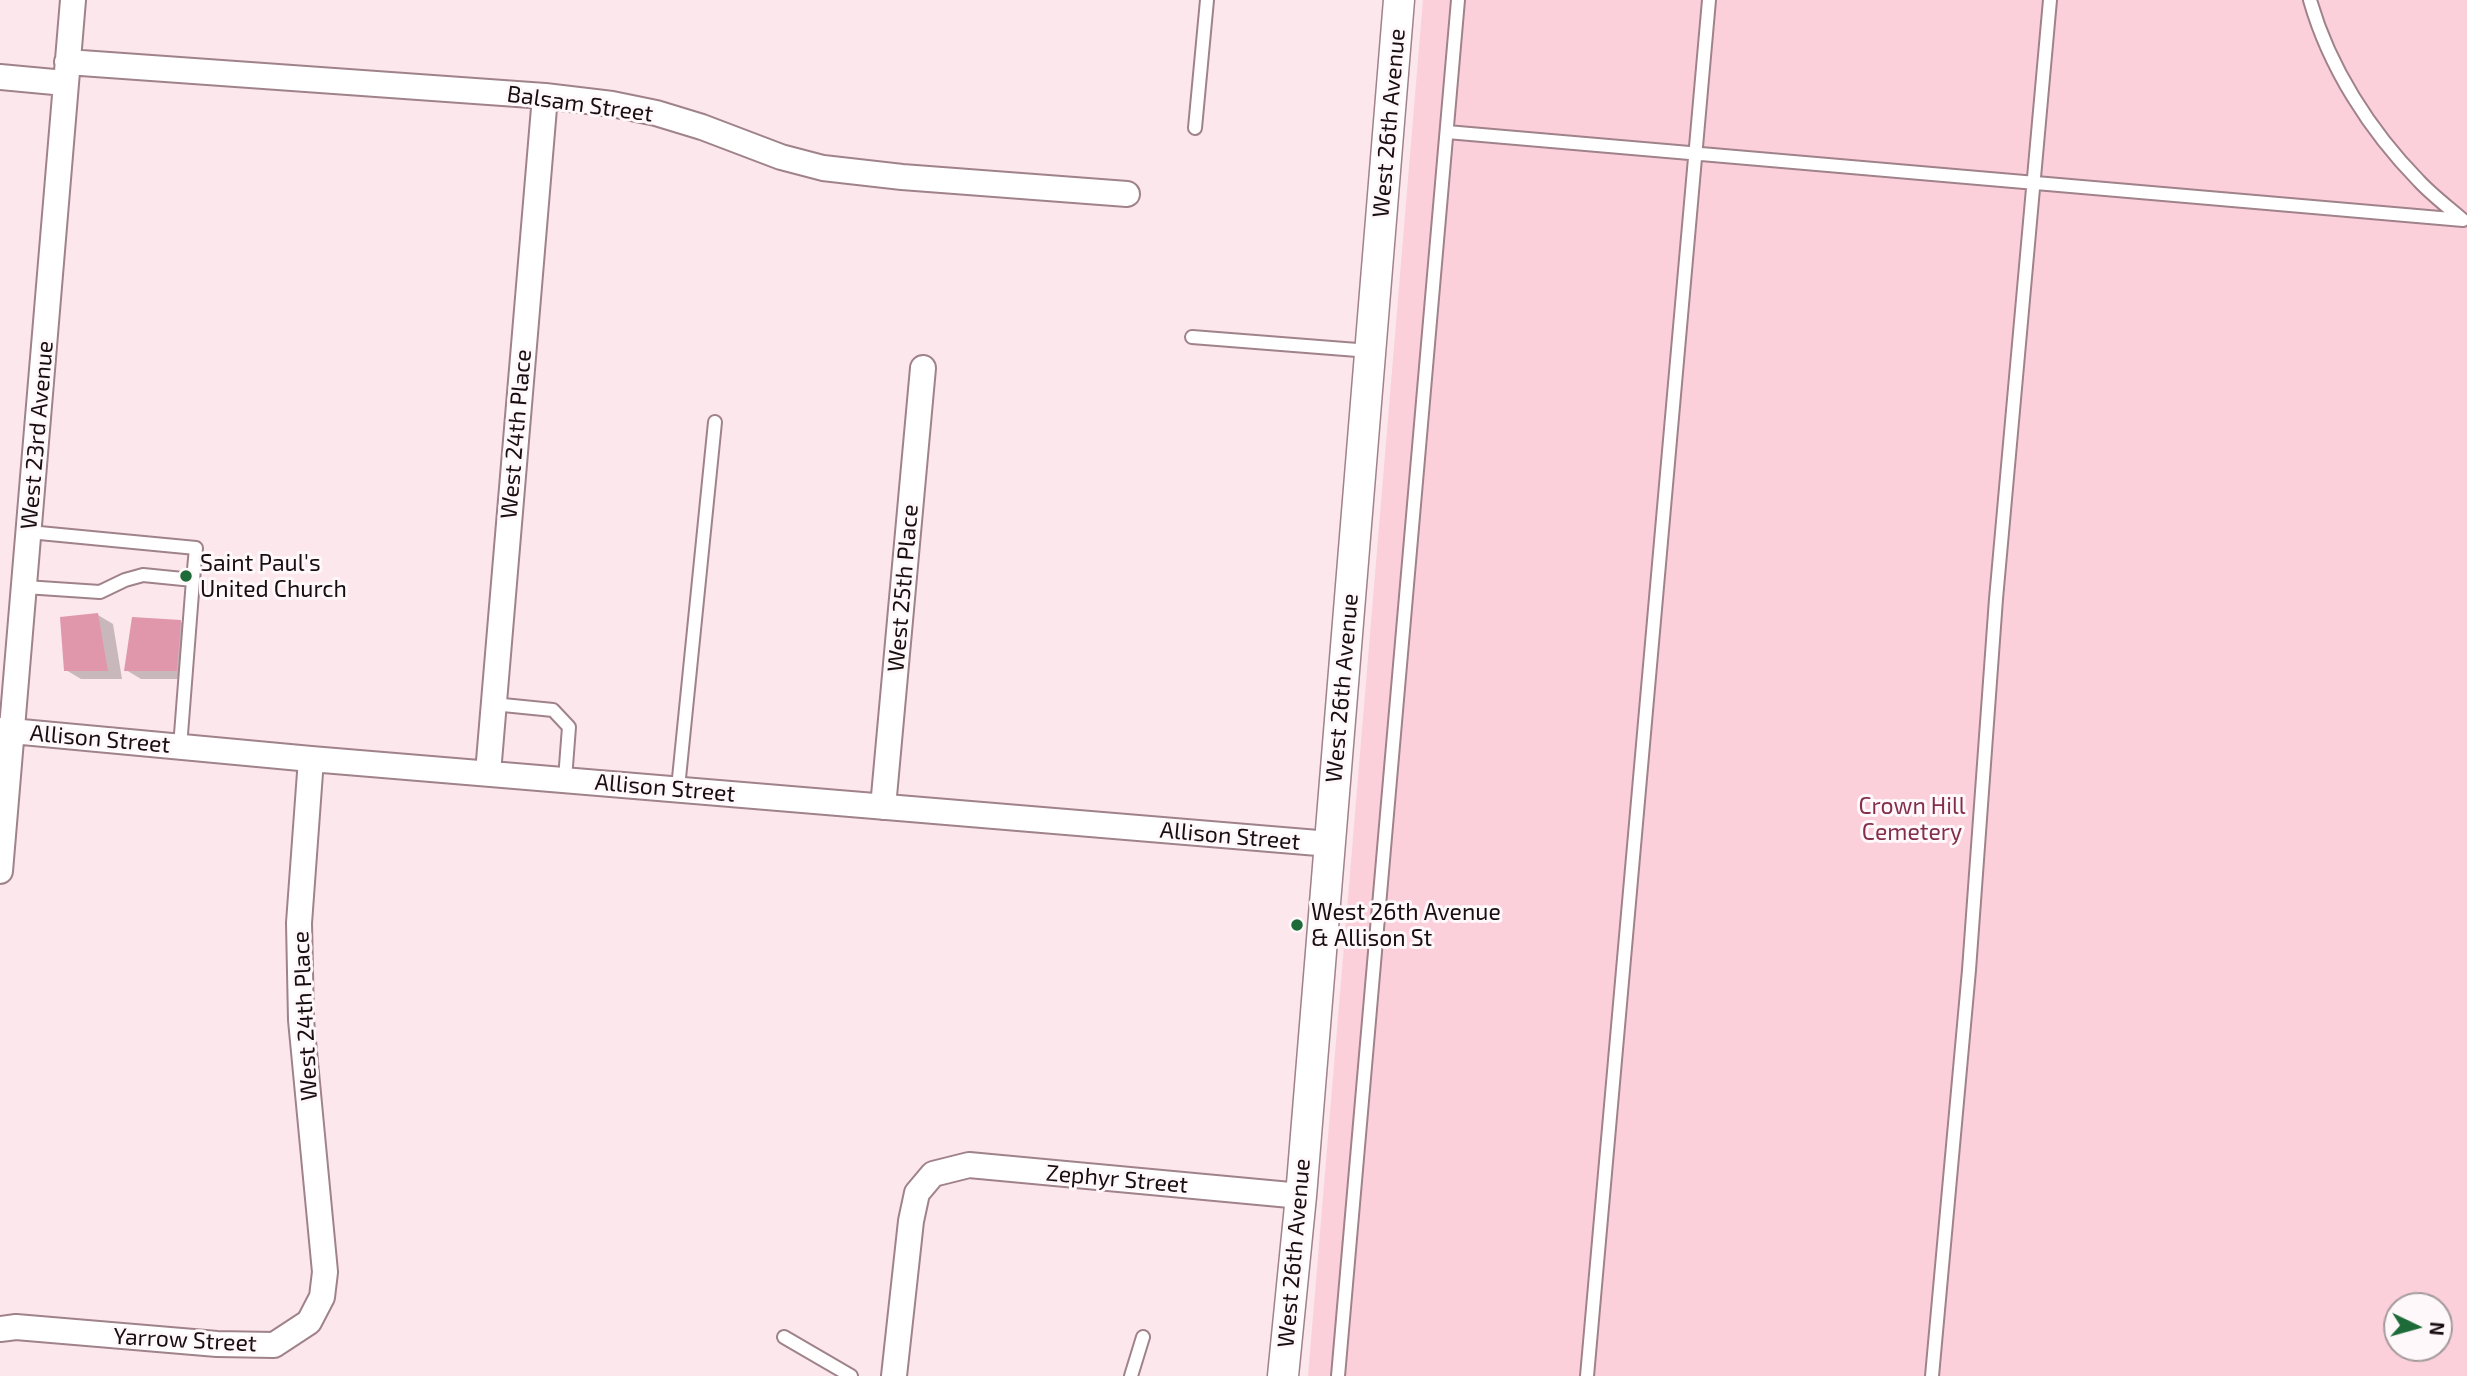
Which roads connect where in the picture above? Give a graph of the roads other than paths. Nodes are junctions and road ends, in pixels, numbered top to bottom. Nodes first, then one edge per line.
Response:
1 (74, 0) edge
2 (1207, 0) edge
3 (1399, 0) edge
4 (1458, 0) edge
5 (1709, 0) edge
6 (2050, 0) edge
7 (2310, 0) edge
8 (66, 73) junction
9 (0, 77) edge
10 (545, 96) junction
11 (1195, 128) dead end
12 (1447, 132) junction
13 (1697, 153) junction
14 (2034, 182) junction
15 (1127, 194) dead end
16 (2465, 222) edge
17 (1192, 337) dead end
18 (1370, 351) junction
19 (923, 368) dead end
20 (715, 422) dead end
21 (29, 532) junction
22 (193, 580) junction
23 (25, 587) junction
24 (493, 704) junction
25 (7, 730) edge
26 (180, 747) junction
27 (311, 759) junction
28 (488, 773) junction
29 (565, 779) junction
30 (678, 789) junction
31 (883, 807) junction
32 (1329, 844) junction
33 (0, 871) edge
34 (1301, 1196) junction
35 (325, 1272) joint
36 (0, 1329) edge
37 (784, 1337) dead end
38 (1143, 1337) dead end
39 (851, 1376) edge
40 (894, 1376) edge
41 (1131, 1376) edge
42 (1283, 1376) edge
43 (1338, 1376) edge
44 (1587, 1376) edge
45 (1932, 1376) edge

1 - 8 street, West 23rd Avenue
2 - 11 lane
3 - 18 street, West 26th Avenue
4 - 12 lane
5 - 13 lane
6 - 14 lane
7 - 16 lane
8 - 9 street, Balsam Street
8 - 10 street, Balsam Street
8 - 21 street, West 23rd Avenue
10 - 15 street, Balsam Street
10 - 24 street, West 24th Place
12 - 13 lane
12 - 43 lane
13 - 14 lane
13 - 44 lane
14 - 16 lane
14 - 45 lane
17 - 18 lane
18 - 32 street, West 26th Avenue
19 - 31 street, West 25th Place
20 - 30 lane
21 - 22 lane
21 - 23 street, West 23rd Avenue
22 - 23 lane
22 - 26 lane
23 - 25 street, West 23rd Avenue
24 - 28 street, West 24th Place
24 - 29 lane
25 - 26 street, Allison Street
25 - 33 street, West 23rd Avenue
26 - 27 street, Allison Street
27 - 28 street, Allison Street
27 - 35 street, West 24th Place
28 - 29 street, Allison Street
29 - 30 street, Allison Street
30 - 31 street, Allison Street
31 - 32 street, Allison Street
32 - 34 street, West 26th Avenue
34 - 40 street, Zephyr Street
34 - 42 street, West 26th Avenue
35 - 36 street, Yarrow Street
37 - 39 lane
38 - 41 lane

